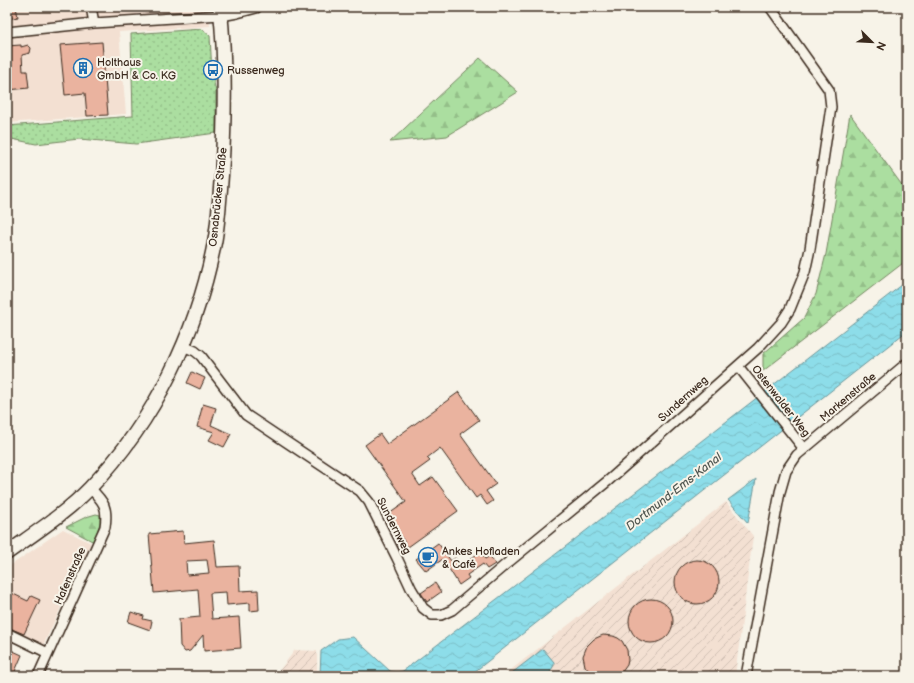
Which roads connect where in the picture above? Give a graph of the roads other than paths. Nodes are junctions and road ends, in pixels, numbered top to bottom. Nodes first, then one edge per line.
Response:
1 (91, 7) edge
2 (256, 7) edge
3 (770, 7) edge
4 (221, 11) edge
5 (94, 24) junction
6 (7, 32) edge
7 (183, 346) junction
8 (907, 363) edge
9 (738, 366) junction
10 (804, 449) junction
11 (90, 488) junction
12 (7, 553) edge
13 (7, 633) edge
14 (48, 653) junction
15 (38, 676) edge
16 (746, 676) edge

1 - 5 street
2 - 4 street
3 - 9 street, Ostenwalder Weg
4 - 5 street
4 - 7 main road, Osnabrücker Straße
5 - 6 street
7 - 9 street, Sundernweg
7 - 11 main road, Osnabrücker Straße
8 - 10 street, Markenstraße
9 - 10 street, Ostenwalder Weg
10 - 16 street, Ostenwalder Weg
11 - 12 main road, Osnabrücker Straße
11 - 14 street, Hafenstraße
13 - 14 street
14 - 15 street, Hafenstraße

